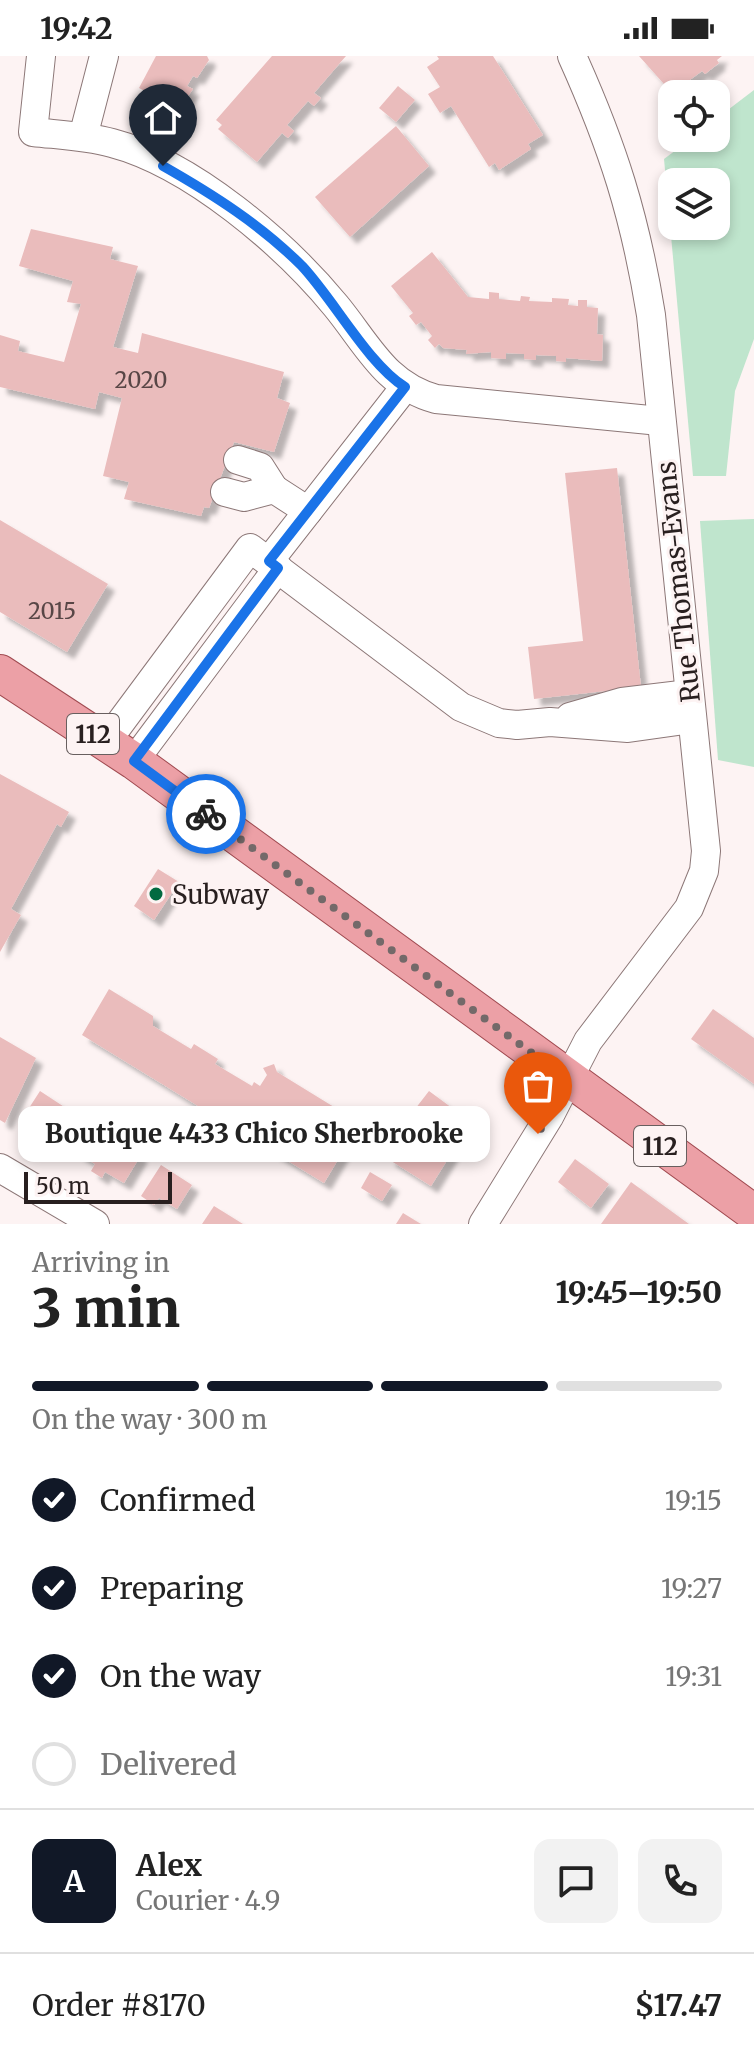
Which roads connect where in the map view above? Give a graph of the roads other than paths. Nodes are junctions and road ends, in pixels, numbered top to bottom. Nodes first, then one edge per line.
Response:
1 (41, 56) edge
2 (104, 56) edge
3 (572, 56) edge
4 (83, 137) junction
5 (405, 387) junction
6 (660, 421) junction
7 (238, 460) dead end
8 (274, 489) junction
9 (225, 492) dead end
10 (308, 511) junction
11 (266, 559) junction
12 (200, 616) junction
13 (227, 637) junction
14 (0, 673) edge
15 (691, 706) junction
16 (120, 752) junction
17 (567, 1079) junction
18 (0, 1168) edge
19 (754, 1213) edge
20 (95, 1224) edge
21 (483, 1224) edge

1 - 4 street
2 - 4 street
3 - 6 street, Rue Thomas-Evans
4 - 5 street
5 - 6 street
5 - 10 street
6 - 15 street, Rue Thomas-Evans
7 - 8 street
8 - 9 street
8 - 10 street
10 - 11 street
11 - 12 street
11 - 13 street
11 - 15 street
12 - 13 street
12 - 16 street
13 - 16 street
14 - 16 main road, 112
15 - 17 street, Rue Thomas-Evans
16 - 17 main road, 112
17 - 19 main road, 112
17 - 21 street, Rue Thomas-Evans
18 - 20 street

